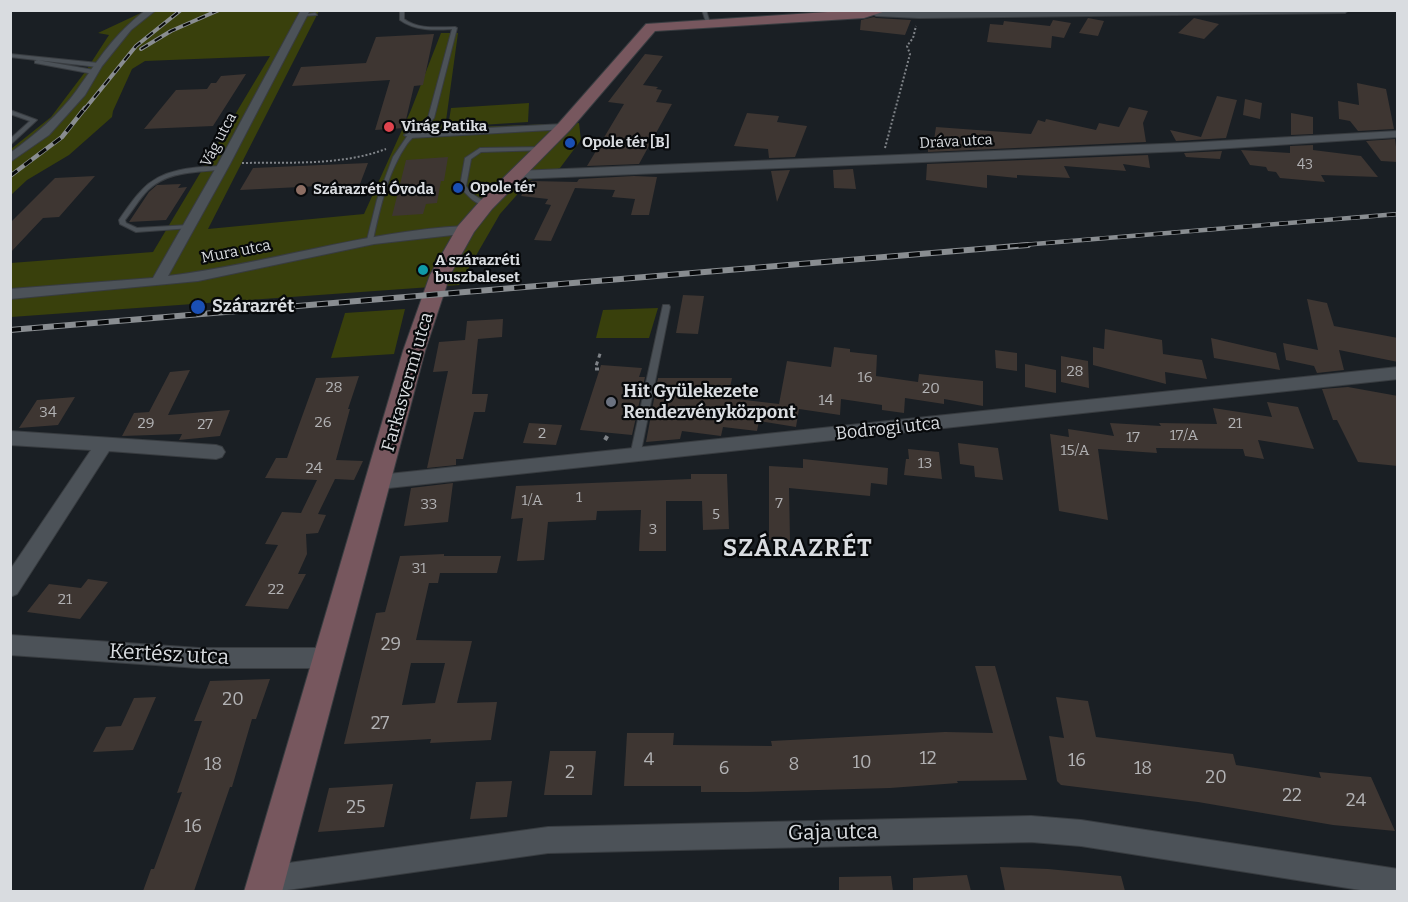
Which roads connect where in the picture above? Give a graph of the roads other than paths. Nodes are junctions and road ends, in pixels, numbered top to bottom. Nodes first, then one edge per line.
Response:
1 (152, 10) edge
2 (402, 10) edge
3 (1345, 10) edge
4 (879, 12) edge
5 (307, 14) edge
6 (706, 16) edge
7 (10, 55) edge
8 (96, 68) junction
9 (10, 112) edge
10 (564, 128) junction
11 (1398, 134) edge
12 (410, 135) junction
13 (10, 143) edge
14 (544, 149) junction
15 (14, 153) edge
16 (223, 166) junction
17 (516, 175) junction
18 (486, 205) junction
19 (189, 227) junction
20 (465, 230) junction
21 (370, 240) junction
22 (158, 281) junction
23 (10, 294) edge
24 (666, 307) dead end
25 (1398, 373) edge
26 (10, 438) edge
27 (104, 445) junction
28 (216, 452) dead end
29 (635, 456) junction
30 (379, 482) junction
31 (10, 588) edge
32 (10, 645) edge
33 (328, 658) junction
34 (1398, 882) edge
35 (265, 885) edge

1 - 8 street
2 - 12 lane
3 - 4 street
4 - 6 street, Farkasvermi utca
5 - 16 street, Vág utca
6 - 10 street, Farkasvermi utca
7 - 8 lane
8 - 15 street
9 - 13 lane
10 - 12 street
10 - 14 street, Farkasvermi utca
11 - 17 street, Dráva utca
12 - 21 lane
14 - 17 street, Farkasvermi utca
14 - 18 lane
16 - 19 street, Vág utca
16 - 19 lane
17 - 18 street, Farkasvermi utca
18 - 20 street, Farkasvermi utca
19 - 22 street, Vág utca
20 - 21 street, Mura utca
20 - 30 street, Farkasvermi utca
21 - 22 street, Mura utca
22 - 23 street, Mura utca
24 - 29 lane
25 - 29 street, Bodrogi utca
26 - 27 street
27 - 28 street
27 - 31 street
29 - 30 street, Bodrogi utca
30 - 33 street, Farkasvermi utca
32 - 33 street, Kertész utca
33 - 35 street, Farkasvermi utca
34 - 35 street, Gaja utca

